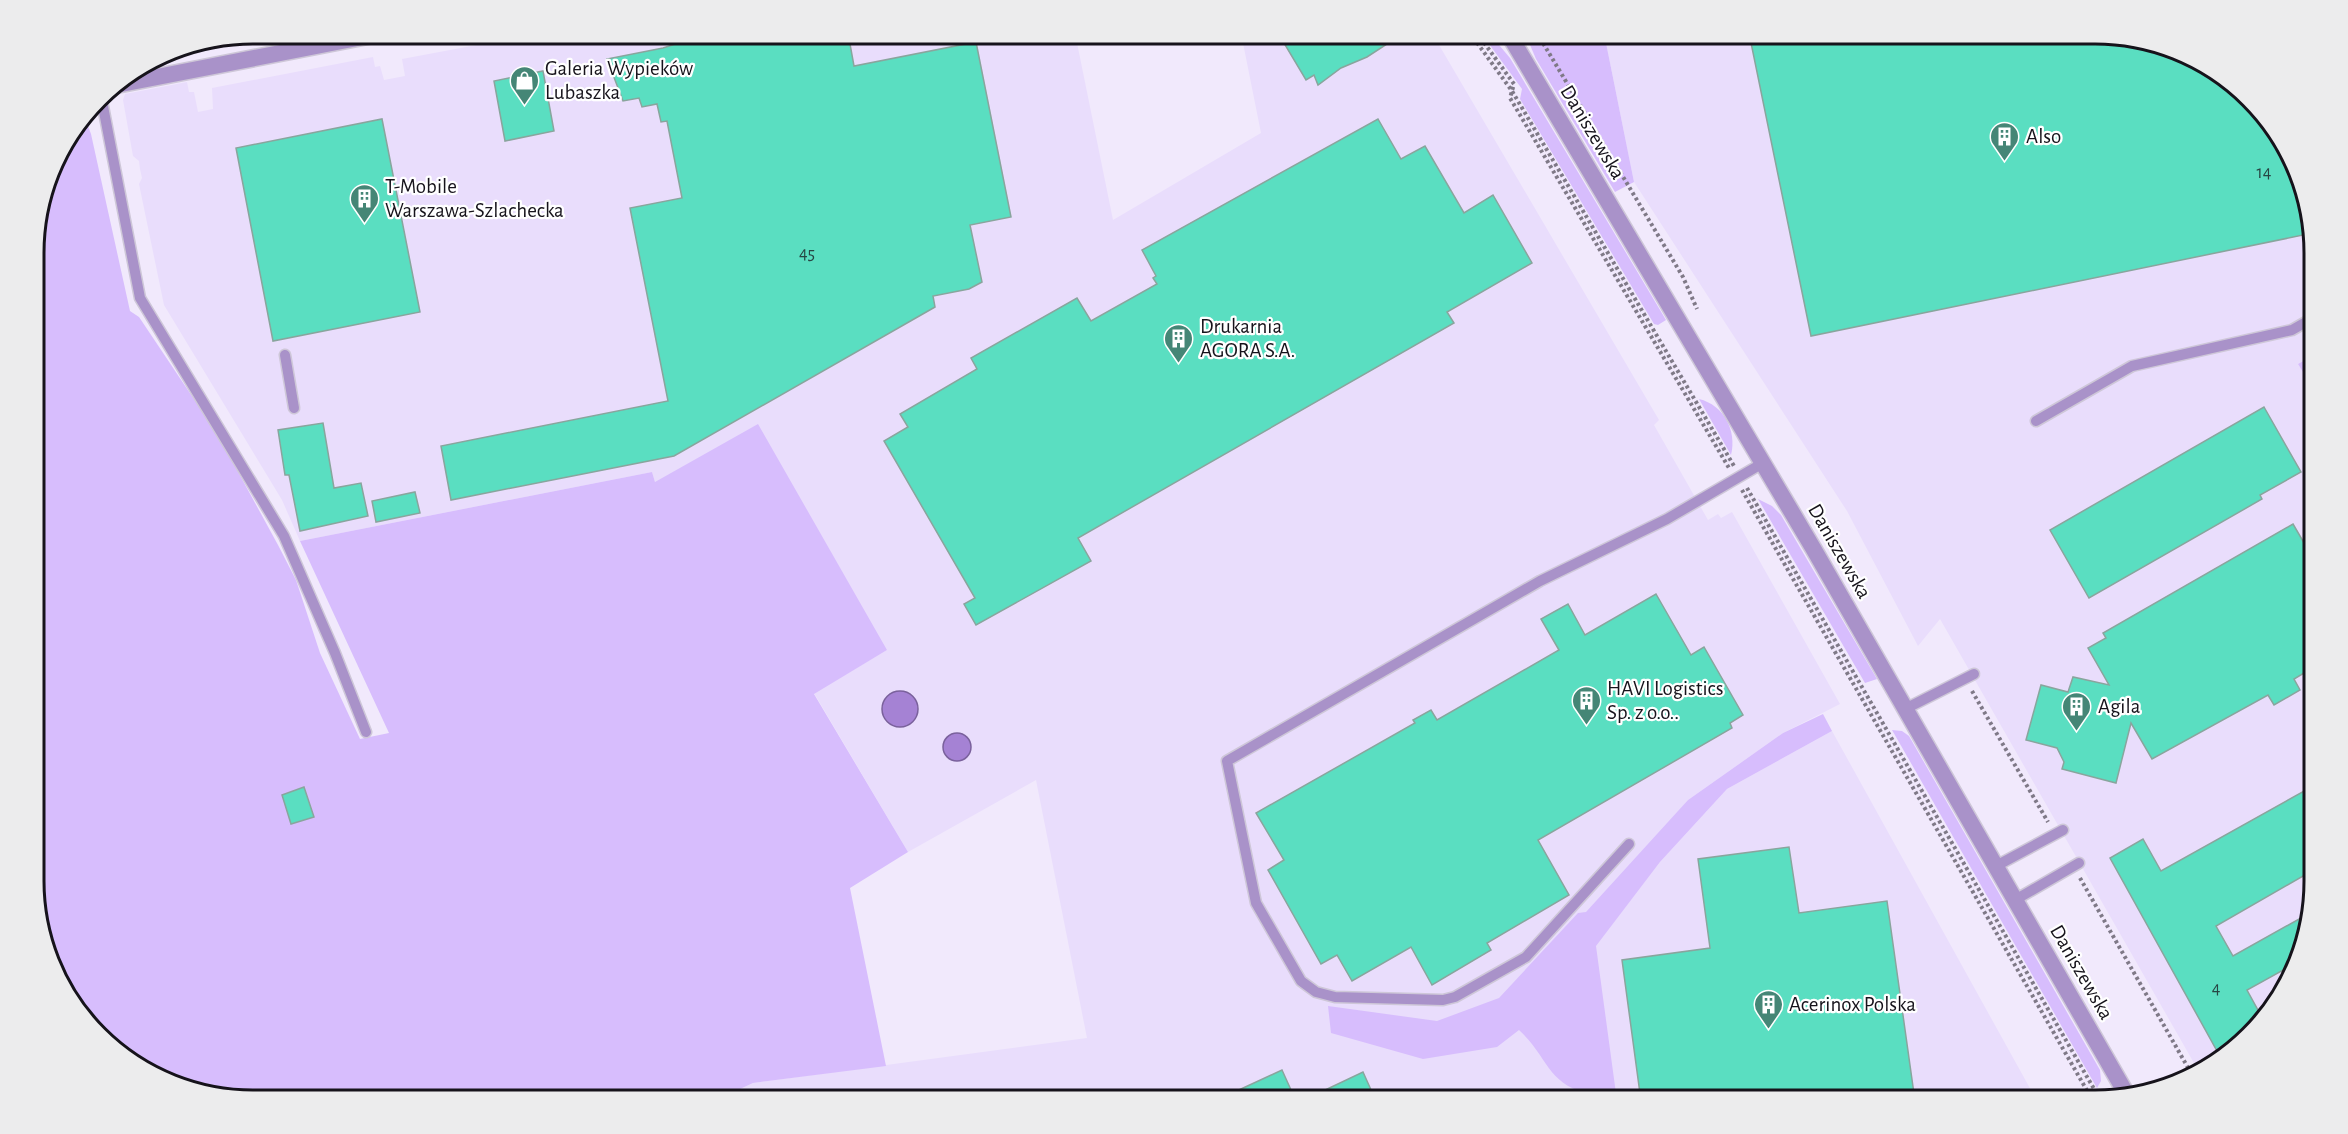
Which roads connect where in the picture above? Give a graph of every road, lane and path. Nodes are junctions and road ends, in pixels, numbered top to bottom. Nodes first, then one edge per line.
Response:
1 (327, 44) edge
2 (1478, 44) edge
3 (1485, 44) edge
4 (1514, 44) edge
5 (1544, 44) edge
6 (133, 82) edge
7 (1512, 91) junction
8 (103, 107) edge
9 (1697, 309) dead end
10 (2304, 323) edge
11 (285, 355) dead end
12 (294, 408) dead end
13 (2036, 421) dead end
14 (1762, 463) junction
15 (1738, 477) junction
16 (1974, 674) dead end
17 (1905, 709) junction
18 (366, 732) dead end
19 (2063, 830) dead end
20 (1629, 844) dead end
21 (2079, 863) dead end
22 (1996, 866) junction
23 (2015, 900) junction
24 (2123, 1088) edge
25 (2088, 1090) edge
26 (2095, 1090) edge

1 - 6 street
2 - 7 path
3 - 7 path
4 - 14 street, Daniszewska
5 - 9 path
7 - 15 path
8 - 18 lane
10 - 13 lane
11 - 12 lane
14 - 15 lane
14 - 17 street, Daniszewska
15 - 20 lane
15 - 25 path
15 - 26 path
16 - 17 lane
17 - 22 street, Daniszewska
19 - 22 lane
21 - 23 lane
22 - 23 street, Daniszewska
23 - 24 street, Daniszewska

